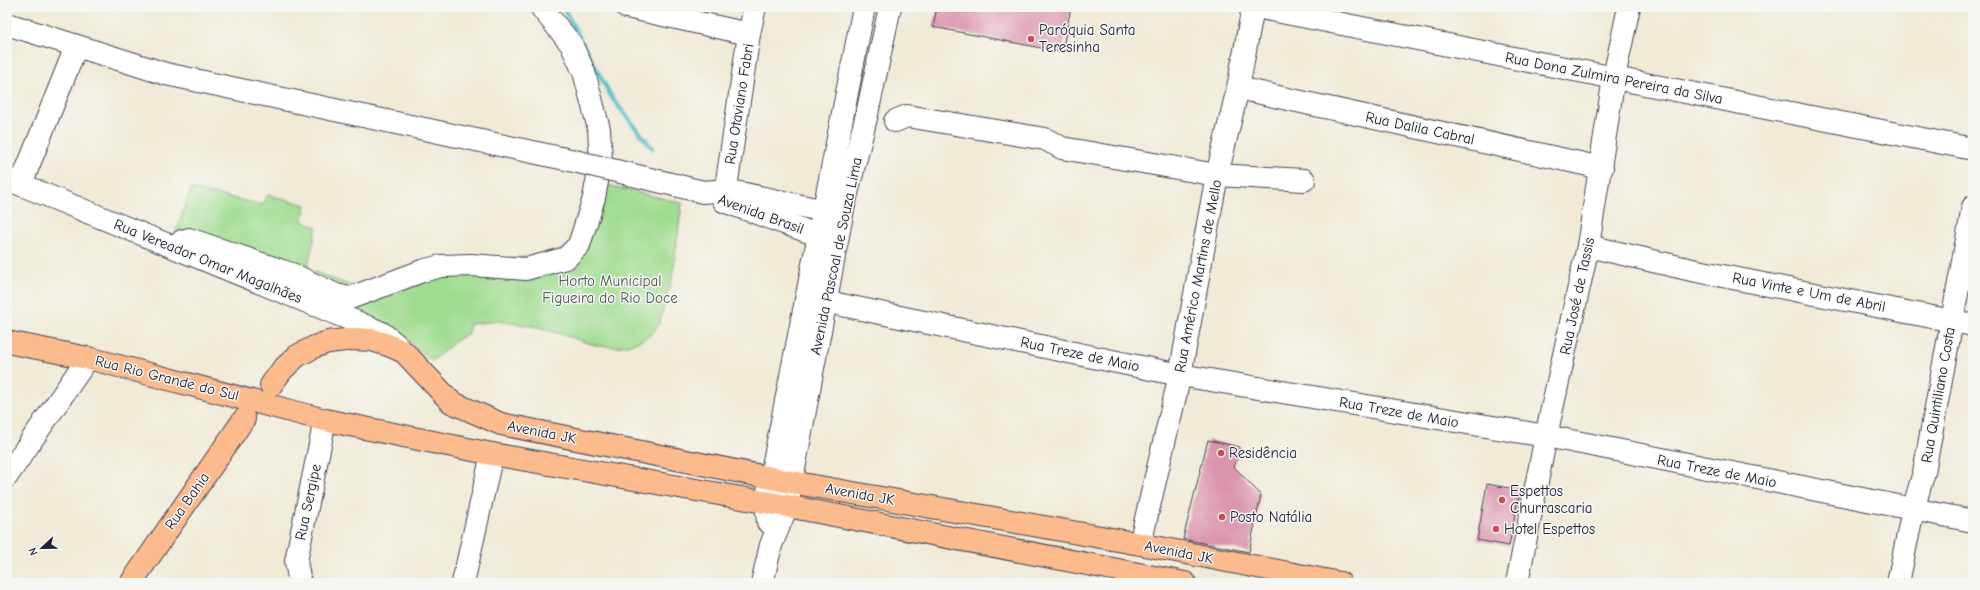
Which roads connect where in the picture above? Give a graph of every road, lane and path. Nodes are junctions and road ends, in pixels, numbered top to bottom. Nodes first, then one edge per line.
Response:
1 (541, 7) edge
2 (627, 7) edge
3 (755, 7) edge
4 (864, 7) edge
5 (890, 7) edge
6 (1254, 7) edge
7 (1629, 7) edge
8 (7, 24) edge
9 (749, 34) junction
10 (76, 47) junction
11 (1614, 77) junction
12 (1238, 88) junction
13 (844, 110) junction
14 (867, 114) junction
15 (1973, 149) edge
16 (1602, 168) junction
17 (1217, 175) junction
18 (1304, 180) dead end
19 (14, 181) edge
20 (725, 196) junction
21 (1973, 207) edge
22 (834, 210) junction
23 (820, 236) junction
24 (1588, 246) junction
25 (176, 248) junction
26 (816, 299) junction
27 (1951, 320) junction
28 (1973, 325) edge
29 (7, 342) edge
30 (404, 352) junction
31 (88, 358) junction
32 (1180, 375) junction
33 (271, 385) dead end
34 (244, 419) dead end
35 (325, 420) junction
36 (1546, 436) junction
37 (492, 454) junction
38 (7, 476) edge
39 (781, 480) junction
40 (777, 504) junction
41 (1913, 510) junction
42 (1973, 521) edge
43 (1140, 544) junction
44 (1140, 579) edge
45 (131, 583) edge
46 (300, 583) edge
47 (463, 583) edge
48 (762, 583) edge
49 (1185, 583) edge
50 (1340, 583) edge
51 (1517, 583) edge
52 (1898, 583) edge

1 - 25 street
2 - 9 street
3 - 9 street, Rua Otaviano Fabri
4 - 13 street, Avenida Pascoal de Souza Lima
5 - 14 street, Avenida Pascoal de Souza Lima
6 - 11 street, Rua Dona Zulmira Pereira da Silva
6 - 12 street, Rua Américo Martins de Mello
7 - 11 street, Rua José de Tassis
8 - 10 street
9 - 20 street, Rua Otaviano Fabri
10 - 19 street
10 - 20 street, bridge
11 - 15 street, Rua Dona Zulmira Pereira da Silva
11 - 16 street, Rua José de Tassis
12 - 16 street, Rua Dalila Cabral
12 - 17 street, Rua Américo Martins de Mello
13 - 14 street
13 - 22 street, Avenida Pascoal de Souza Lima
14 - 17 street
14 - 22 street, Avenida Pascoal de Souza Lima
16 - 24 street, Rua José de Tassis
17 - 18 street
17 - 32 street, Rua Américo Martins de Mello
19 - 25 street, Rua Vereador Omar Magalhães
20 - 22 street
20 - 23 street, Avenida Brasil
21 - 27 street, Rua Quintiliano Costa
22 - 23 street, Avenida Pascoal de Souza Lima
22 - 26 street, Avenida Pascoal de Souza Lima
23 - 26 street, Avenida Pascoal de Souza Lima
24 - 27 street, Rua Vinte e Um de Abril
24 - 36 street, Rua José de Tassis
25 - 30 street, Rua Vereador Omar Magalhães
26 - 32 street, Rua Treze de Maio
26 - 39 street, Avenida Pascoal de Souza Lima
27 - 28 street, Rua Vinte e Um de Abril
27 - 41 street, Rua Quintiliano Costa
29 - 31 main road, Rua Rio Grande do Sul
30 - 33 main road
30 - 39 main road, Avenida JK
31 - 35 main road, Rua Rio Grande do Sul
31 - 38 street
32 - 36 street, Rua Treze de Maio
32 - 43 street, Rua Américo Martins de Mello
34 - 45 main road, Rua Bahia
35 - 37 main road, Avenida JK
35 - 46 street, Rua Sergipe
36 - 41 street, Rua Treze de Maio
36 - 51 street, Rua José de Tassis
37 - 40 main road, Avenida JK
37 - 47 street
39 - 40 street, Avenida Pascoal de Souza Lima
39 - 43 main road, Avenida JK
40 - 44 main road, Avenida JK
40 - 48 street, Avenida Pascoal de Souza Lima
41 - 42 street, Rua Treze de Maio
41 - 52 street, Rua Quintiliano Costa
43 - 50 main road, Avenida JK
44 - 49 main road, Avenida JK

